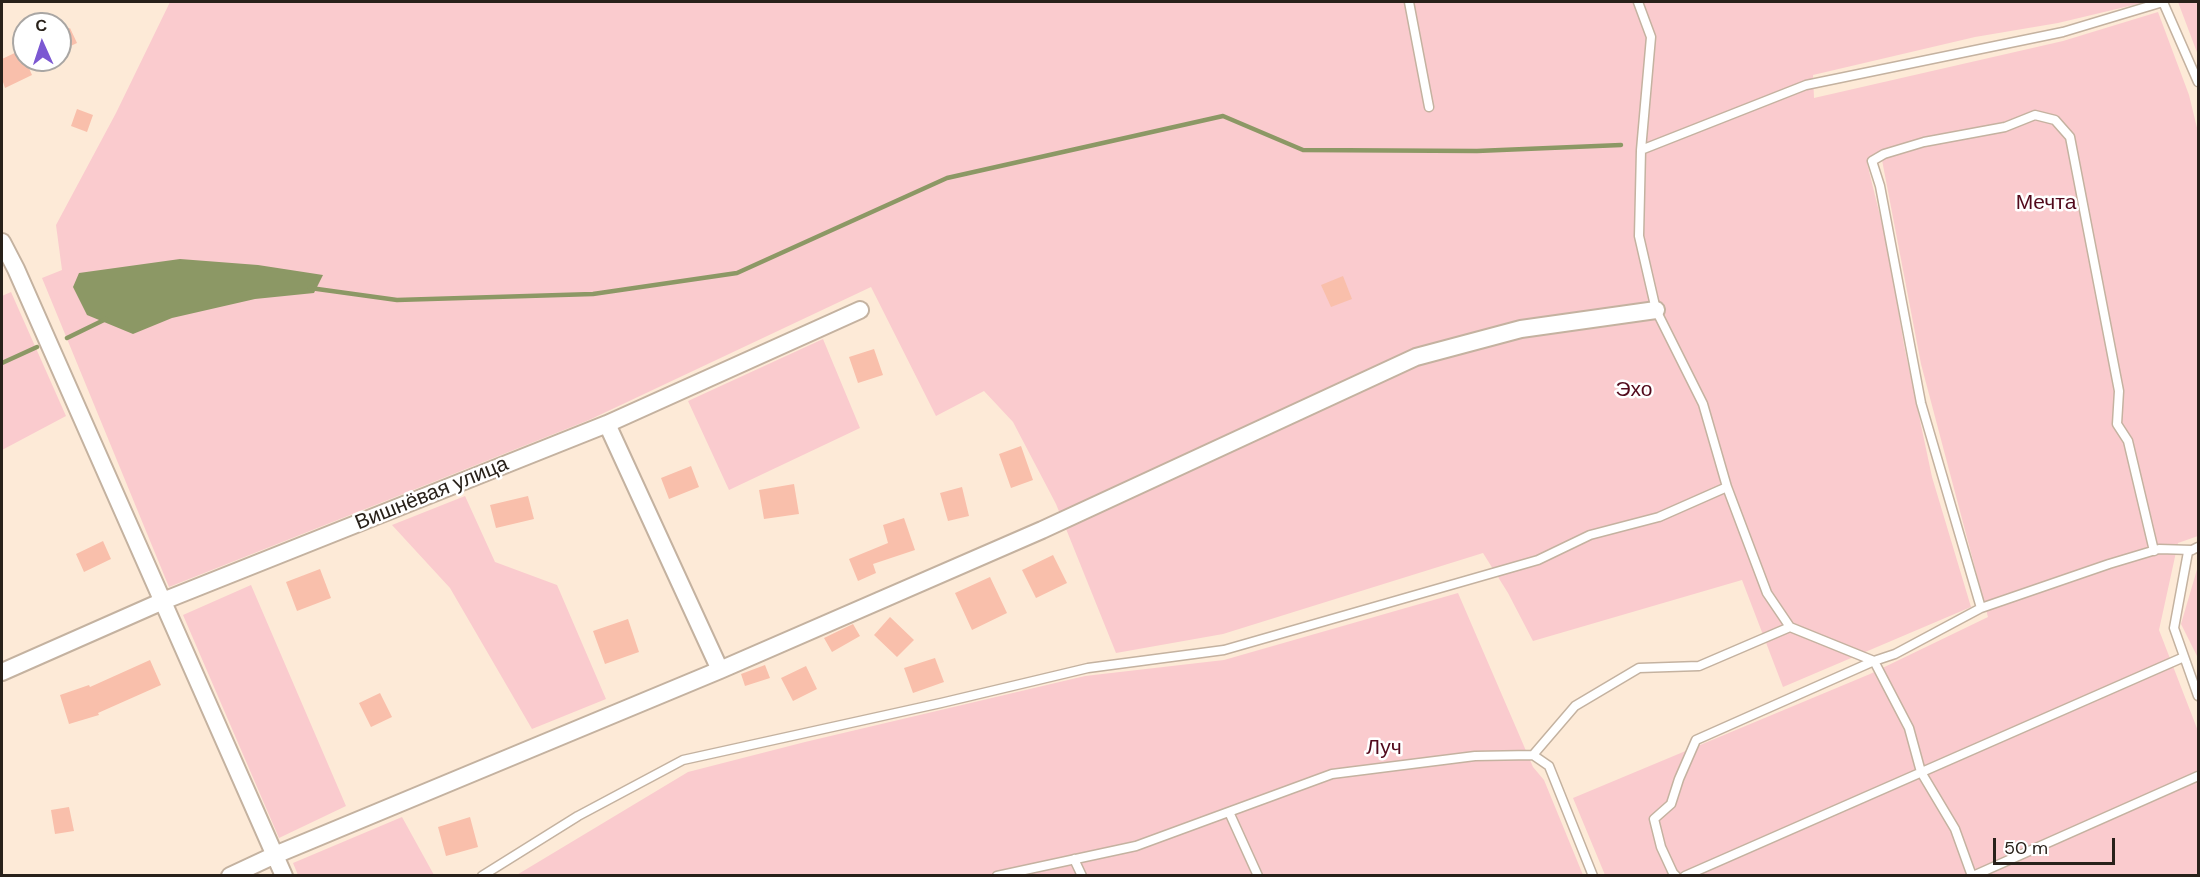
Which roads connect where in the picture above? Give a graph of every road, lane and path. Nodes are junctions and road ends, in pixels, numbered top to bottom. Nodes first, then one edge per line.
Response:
1 (1409, 2) edge
2 (1638, 2) edge
3 (2163, 2) edge
4 (2199, 82) edge
5 (1429, 107) dead end
6 (1641, 150) junction
7 (2, 242) edge
8 (9, 272) edge
9 (860, 310) dead end
10 (1656, 310) junction
11 (607, 424) junction
12 (1727, 487) junction
13 (2195, 549) edge
14 (2154, 551) junction
15 (163, 601) junction
16 (1982, 609) junction
17 (1790, 627) junction
18 (2184, 657) junction
19 (1874, 661) junction
20 (720, 670) junction
21 (2, 672) edge
22 (2199, 696) edge
23 (1533, 755) junction
24 (1921, 772) junction
25 (2199, 777) edge
26 (1229, 812) junction
27 (275, 855) junction
28 (1074, 859) junction
29 (230, 876) edge
30 (284, 876) edge
31 (482, 876) edge
32 (997, 876) edge
33 (1082, 876) edge
34 (1258, 876) edge
35 (1593, 876) edge
36 (1676, 876) edge
37 (1685, 876) edge
38 (1972, 876) edge

1 - 5 lane
2 - 6 lane
3 - 4 lane
3 - 6 lane
6 - 10 lane
7 - 8 street
8 - 15 street
9 - 11 street, Вишнёвая улица
10 - 12 lane
10 - 20 street
11 - 15 street, Вишнёвая улица
11 - 20 street
12 - 17 lane
12 - 31 lane
13 - 14 lane
13 - 18 lane
14 - 16 lane
14 - 16 lane
15 - 21 street, Вишнёвая улица
15 - 27 street
16 - 19 lane
17 - 19 lane
17 - 23 lane
18 - 22 lane
18 - 24 lane
19 - 24 lane
19 - 36 lane
20 - 27 street
23 - 26 lane
23 - 35 lane
24 - 37 lane
24 - 38 lane
25 - 38 lane
26 - 28 lane
26 - 34 lane
27 - 29 street
27 - 30 street
28 - 32 lane
28 - 33 lane

